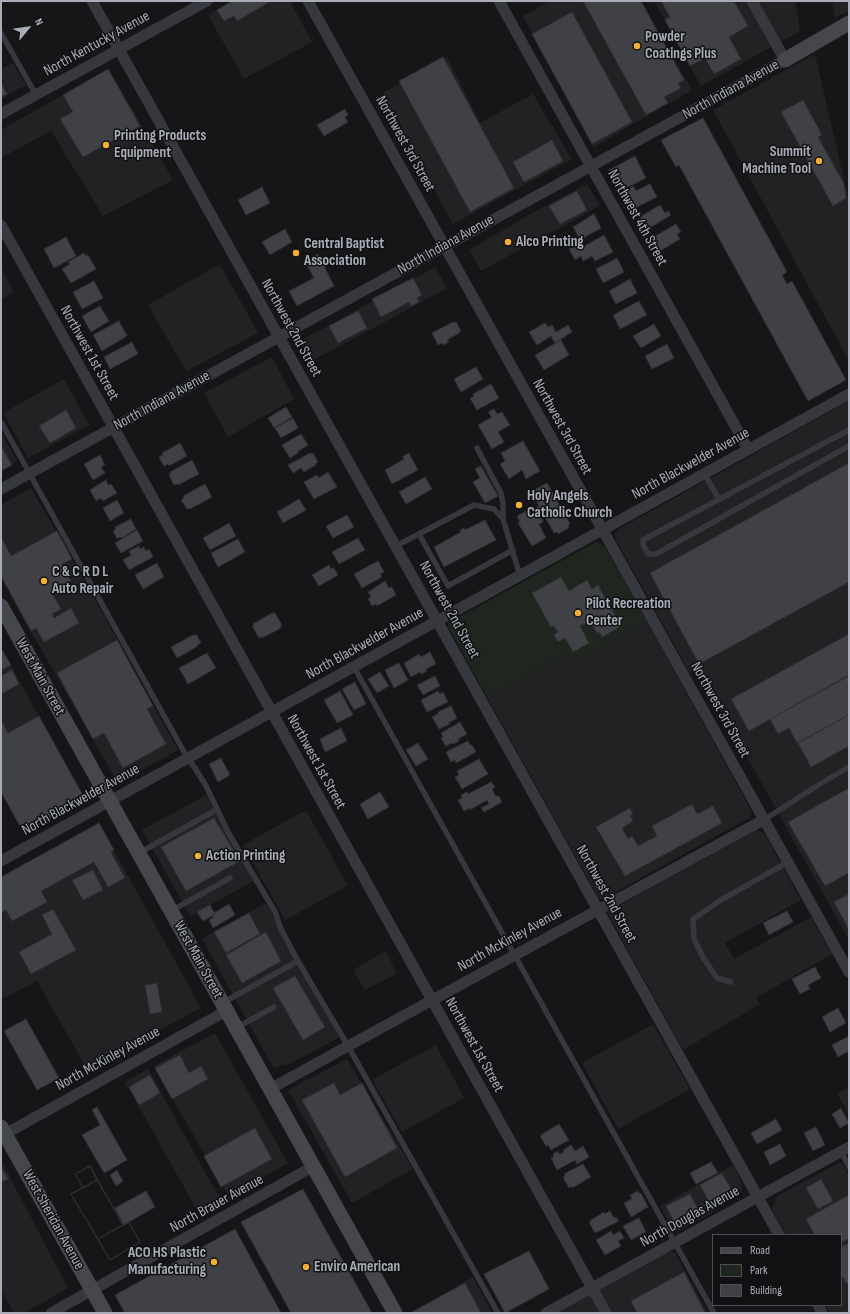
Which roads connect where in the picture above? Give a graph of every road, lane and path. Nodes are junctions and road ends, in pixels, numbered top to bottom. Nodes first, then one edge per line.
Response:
1 (92, 1) edge
2 (207, 1) edge
3 (308, 1) edge
4 (499, 1) edge
5 (752, 1) edge
6 (849, 23) edge
7 (1, 33) edge
8 (119, 49) junction
9 (785, 60) junction
10 (36, 95) junction
11 (1, 114) edge
12 (592, 166) junction
13 (1, 225) edge
14 (444, 245) junction
15 (279, 336) junction
16 (849, 394) edge
17 (1, 422) edge
18 (113, 428) junction
19 (849, 430) edge
20 (849, 446) edge
21 (477, 448) dead end
22 (748, 449) junction
23 (30, 473) junction
24 (705, 475) junction
25 (1, 489) edge
26 (719, 499) junction
27 (503, 519) junction
28 (603, 531) junction
29 (419, 534) junction
30 (396, 546) junction
31 (513, 550) junction
32 (520, 576) junction
33 (1, 606) edge
34 (438, 620) junction
35 (354, 667) junction
36 (272, 713) junction
37 (188, 759) junction
38 (849, 767) edge
39 (110, 801) junction
40 (216, 810) junction
41 (765, 819) junction
42 (139, 853) junction
43 (1, 861) edge
44 (788, 862) junction
45 (230, 878) dead end
46 (597, 910) junction
47 (171, 911) junction
48 (515, 955) junction
49 (298, 961) junction
50 (849, 972) edge
51 (731, 982) dead end
52 (432, 1000) junction
53 (224, 1007) junction
54 (274, 1007) dead end
55 (236, 1028) junction
56 (348, 1046) junction
57 (270, 1089) junction
58 (3, 1131) edge
59 (845, 1150) edge
60 (314, 1166) junction
61 (849, 1167) edge
62 (758, 1197) junction
63 (778, 1234) edge
64 (675, 1242) junction
65 (592, 1288) junction
66 (92, 1290) junction
67 (51, 1313) edge
68 (105, 1313) edge
69 (395, 1313) edge
70 (498, 1313) edge
71 (546, 1313) edge
72 (606, 1313) edge
73 (714, 1313) edge

1 - 8 street, Northwest 2nd Street
2 - 8 street, North Kentucky Avenue
3 - 14 street, Northwest 3rd Street
4 - 12 street, Northwest 4th Street
5 - 9 street
6 - 9 main road, North Indiana Avenue
7 - 10 lane
8 - 10 street, North Kentucky Avenue
8 - 15 street, Northwest 2nd Street
9 - 12 street, North Indiana Avenue
10 - 11 street, North Kentucky Avenue
12 - 14 street, North Indiana Avenue
12 - 22 street, Northwest 4th Street
13 - 18 street, Northwest 1st Street
14 - 15 street, North Indiana Avenue
14 - 28 street, Northwest 3rd Street
15 - 18 street, North Indiana Avenue
15 - 30 street, Northwest 2nd Street
16 - 22 street, North Blackwelder Avenue
17 - 23 lane
18 - 23 street, North Indiana Avenue
18 - 36 street, Northwest 1st Street
19 - 26 lane
20 - 26 lane
21 - 27 lane
22 - 24 street, North Blackwelder Avenue
23 - 25 street, North Indiana Avenue
23 - 37 lane
24 - 26 lane
24 - 28 street, North Blackwelder Avenue
27 - 29 lane
27 - 31 lane
28 - 32 street, North Blackwelder Avenue
28 - 41 street, Northwest 3rd Street
29 - 30 lane
29 - 31 lane
30 - 34 street, Northwest 2nd Street
31 - 32 lane
32 - 34 street, North Blackwelder Avenue
33 - 39 main road, West Main Street
34 - 35 street, North Blackwelder Avenue
34 - 46 street, Northwest 2nd Street
35 - 36 street, North Blackwelder Avenue
35 - 48 lane
36 - 37 street, North Blackwelder Avenue
36 - 52 street, Northwest 1st Street
37 - 39 street, North Blackwelder Avenue
37 - 40 lane
38 - 41 lane
39 - 42 main road, West Main Street
39 - 43 street, North Blackwelder Avenue
40 - 42 lane
40 - 49 lane
41 - 44 street, Northwest 3rd Street
41 - 46 street, North McKinley Avenue
42 - 47 main road, West Main Street
44 - 50 street, Northwest 3rd Street
44 - 51 lane
45 - 47 lane
46 - 48 street, North McKinley Avenue
46 - 62 street, Northwest 2nd Street
47 - 53 main road, West Main Street
48 - 52 street, North McKinley Avenue
48 - 64 lane
49 - 53 lane
49 - 56 lane
52 - 56 street, North McKinley Avenue
52 - 65 street, Northwest 1st Street
53 - 55 main road, West Main Street
53 - 58 street, North McKinley Avenue
54 - 55 lane
55 - 57 main road, West Main Street
56 - 57 street, North McKinley Avenue
56 - 70 lane
57 - 60 main road, West Main Street
58 - 66 main road, West Sheridan Avenue
59 - 61 lane
59 - 62 street, North Douglas Avenue
60 - 66 street, North Brauer Avenue
60 - 69 main road, West Main Street
62 - 63 street, Northwest 2nd Street
62 - 64 street, North Douglas Avenue
64 - 65 street, North Douglas Avenue
64 - 73 lane
65 - 71 street, North Douglas Avenue
65 - 72 street, Northwest 1st Street
66 - 67 street, North Brauer Avenue
66 - 68 main road, West Sheridan Avenue

